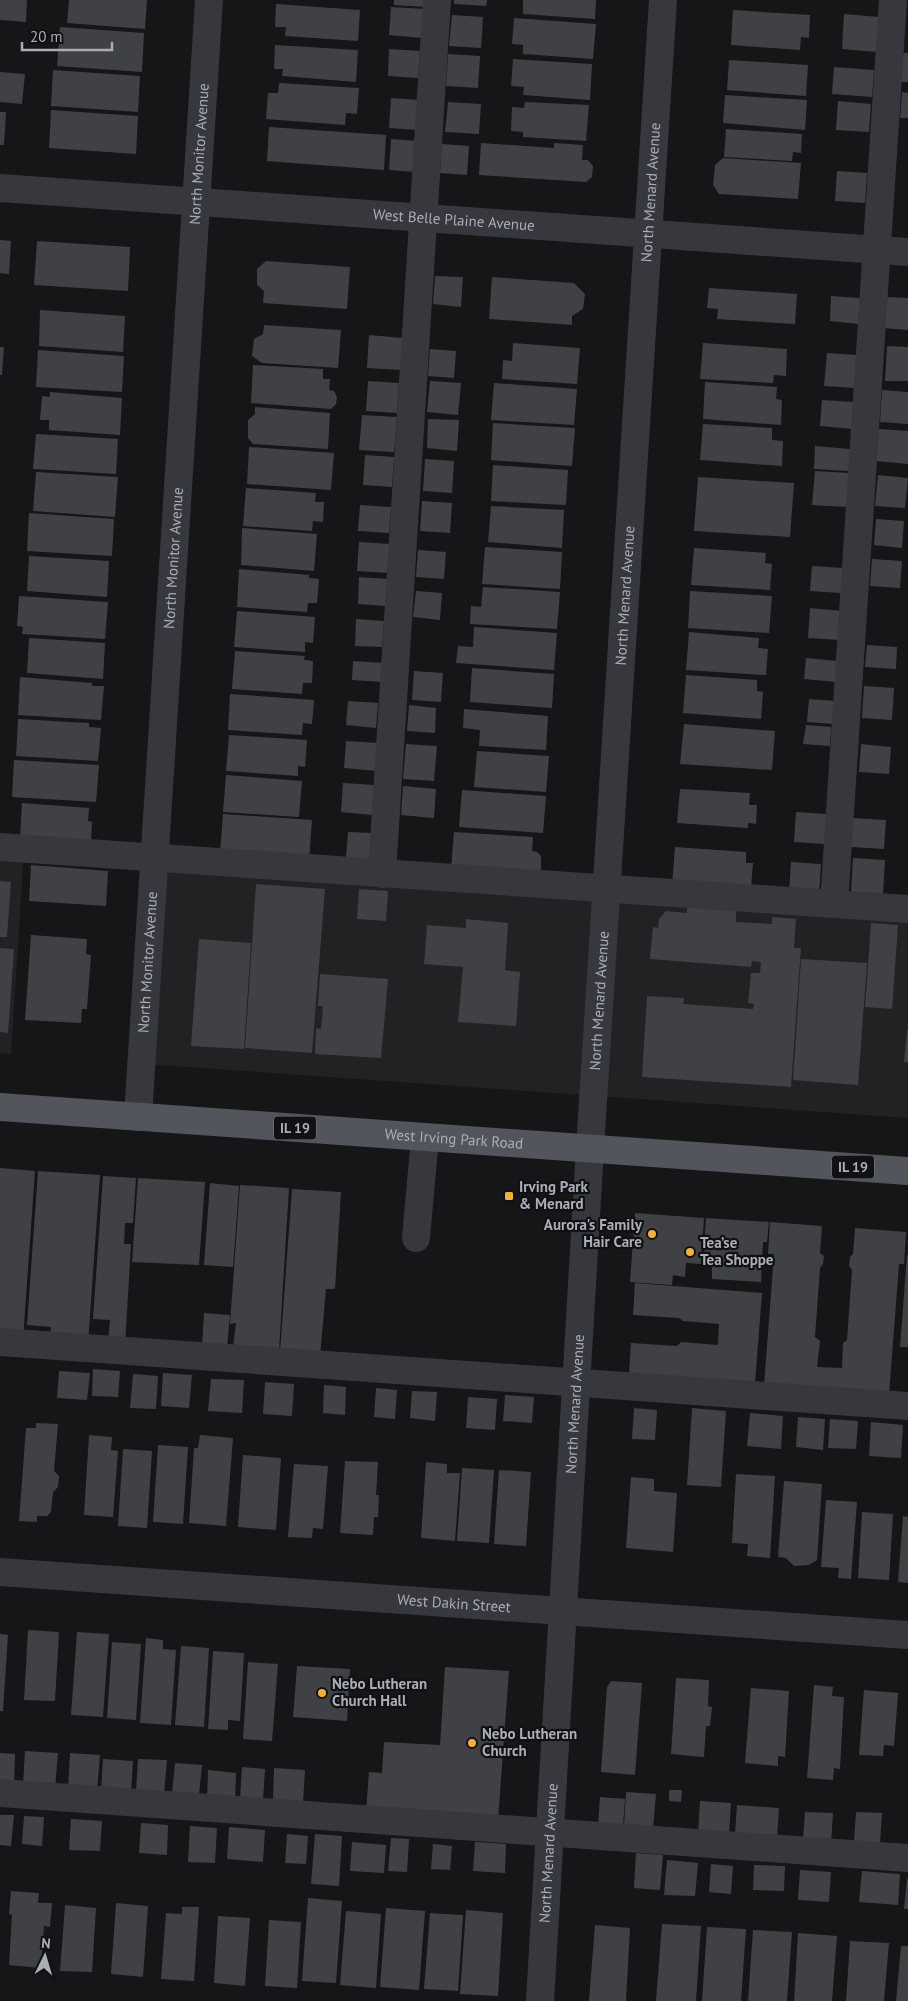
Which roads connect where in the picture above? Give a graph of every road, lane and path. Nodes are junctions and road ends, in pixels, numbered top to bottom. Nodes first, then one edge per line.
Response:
1 (209, 0) edge
2 (437, 0) edge
3 (663, 0) edge
4 (893, 0) edge
5 (0, 188) edge
6 (196, 201) junction
7 (423, 218) junction
8 (648, 233) junction
9 (876, 249) junction
10 (908, 252) edge
11 (0, 847) edge
12 (154, 858) junction
13 (382, 874) junction
14 (606, 889) junction
15 (834, 904) junction
16 (908, 909) edge
17 (0, 1107) edge
18 (138, 1117) junction
19 (425, 1137) junction
20 (590, 1148) junction
21 (908, 1171) edge
22 (416, 1238) dead end
23 (0, 1342) edge
24 (576, 1382) junction
25 (908, 1406) edge
26 (0, 1572) edge
27 (563, 1611) junction
28 (908, 1635) edge
29 (0, 1793) edge
30 (550, 1832) junction
31 (908, 1858) edge
32 (540, 2001) edge

1 - 6 street, North Monitor Avenue
2 - 7 street
3 - 8 street, North Menard Avenue
4 - 9 street
5 - 6 street, West Belle Plaine Avenue
6 - 7 street, West Belle Plaine Avenue
6 - 12 street, North Monitor Avenue
7 - 8 street, West Belle Plaine Avenue
7 - 13 street
8 - 9 street, West Belle Plaine Avenue
8 - 14 street, North Menard Avenue
9 - 10 street, West Belle Plaine Avenue
9 - 15 street
11 - 12 street
12 - 13 street
12 - 18 street, North Monitor Avenue
13 - 14 street
14 - 15 street
14 - 20 street, North Menard Avenue
15 - 16 street
17 - 18 main road, West Irving Park Road / IL 19
18 - 19 main road, West Irving Park Road / IL 19
19 - 20 main road, West Irving Park Road / IL 19
19 - 22 street
20 - 21 main road, West Irving Park Road / IL 19
20 - 24 street, North Menard Avenue
23 - 24 street
24 - 25 street
24 - 27 street, North Menard Avenue
26 - 27 street, West Dakin Street
27 - 28 street, West Dakin Street
27 - 30 street, North Menard Avenue
29 - 30 street
30 - 31 street
30 - 32 street, North Menard Avenue

